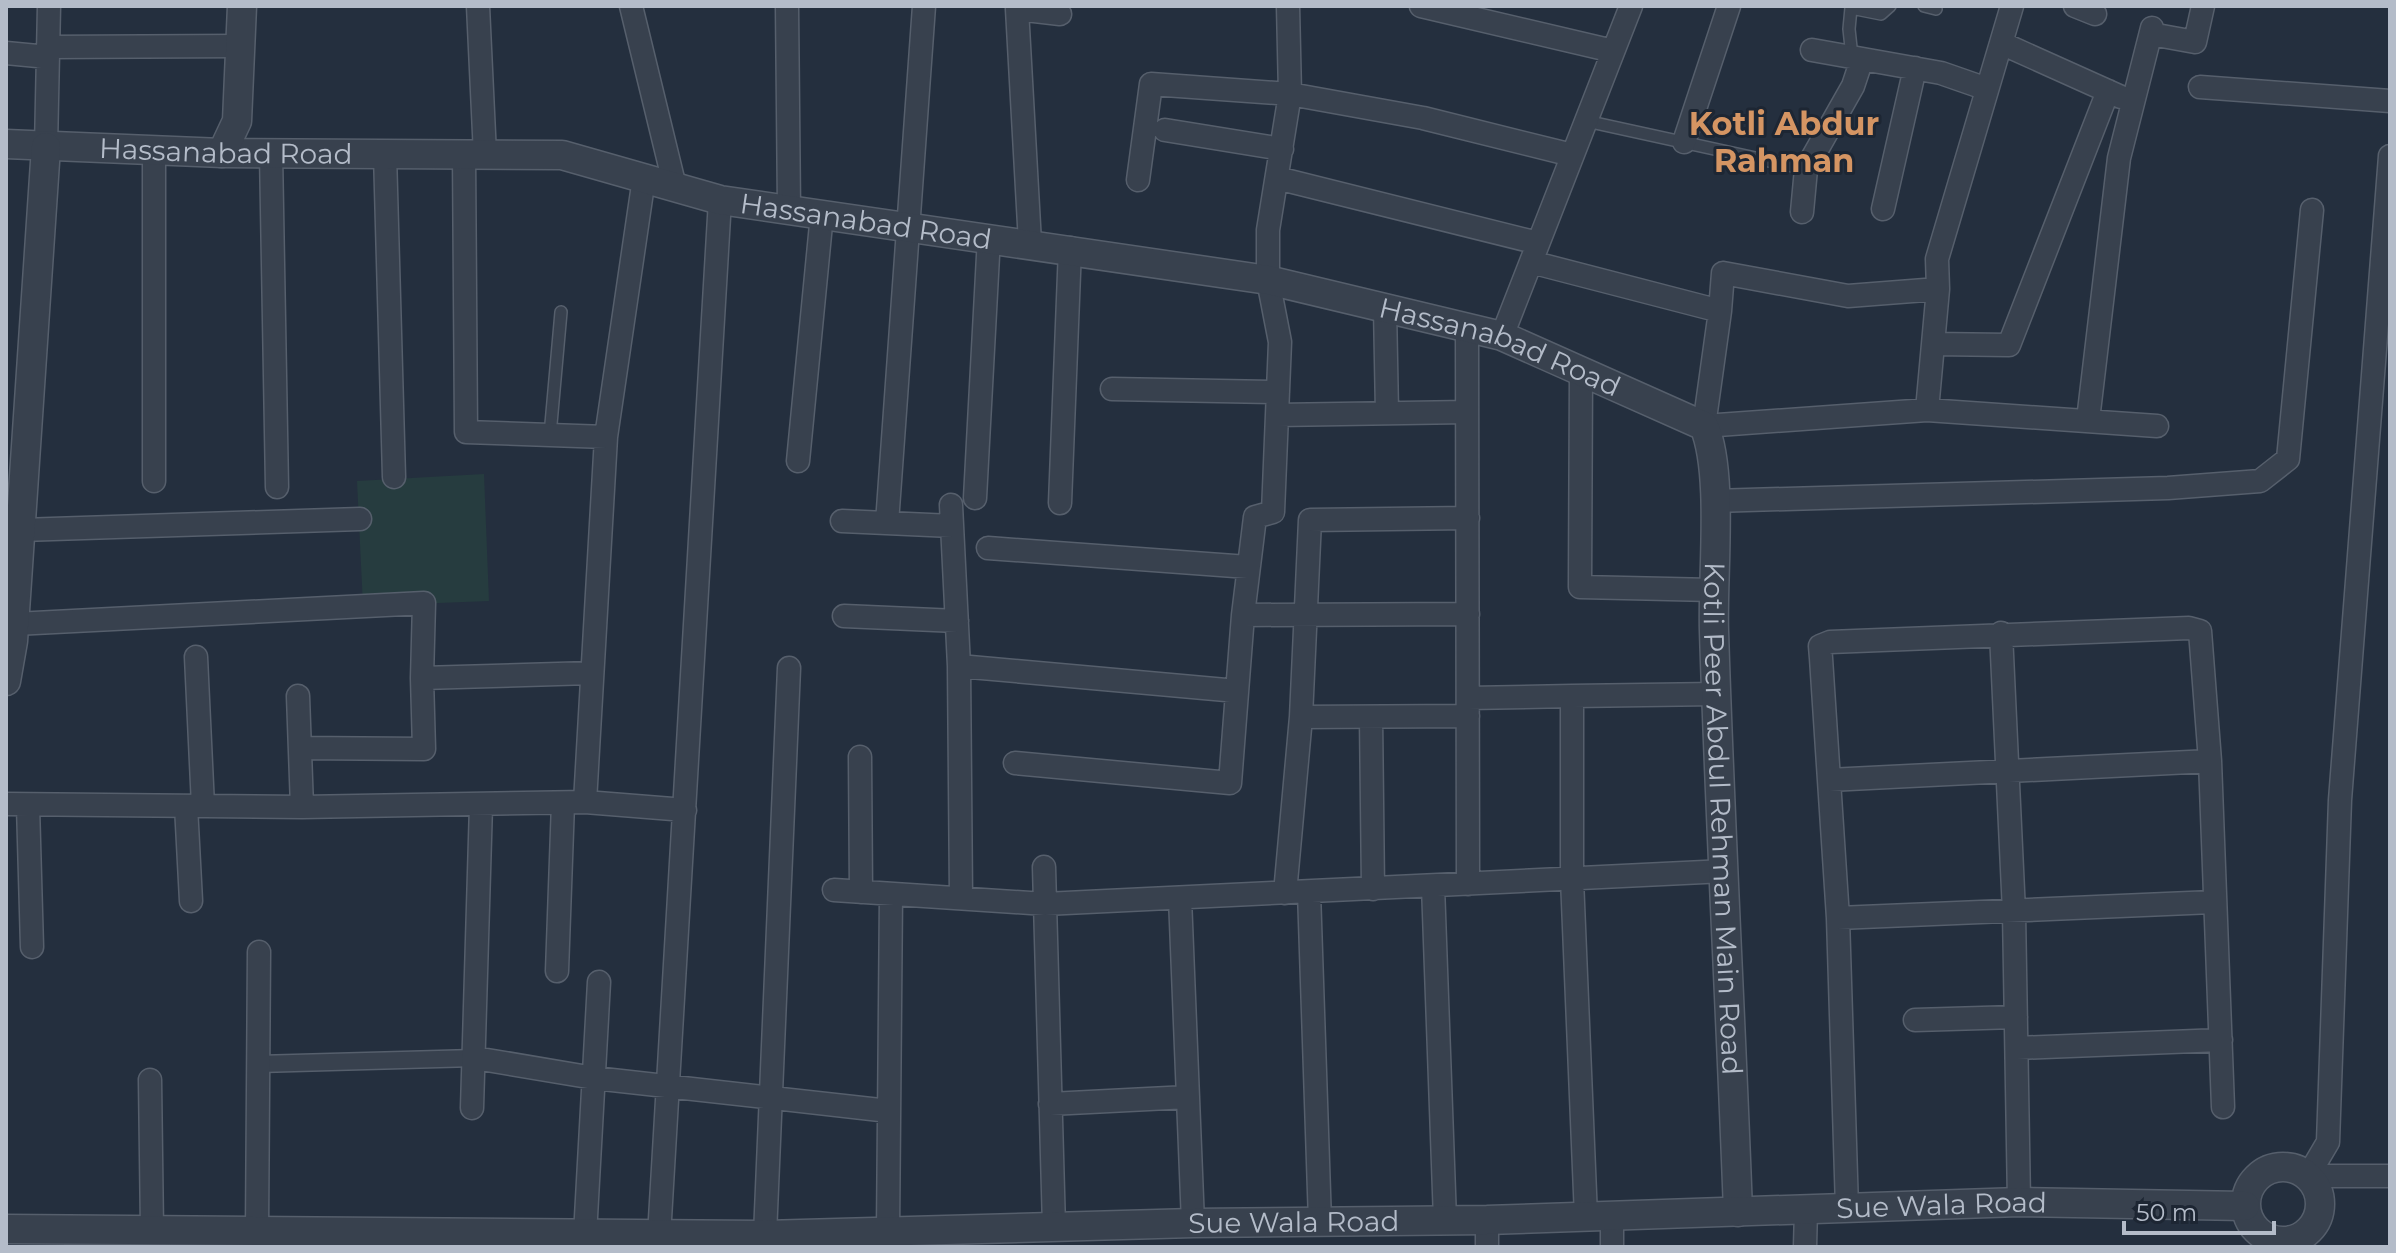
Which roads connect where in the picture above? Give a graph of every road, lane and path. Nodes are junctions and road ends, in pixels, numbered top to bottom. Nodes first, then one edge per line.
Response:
1 (49, 6) edge
2 (242, 6) edge
3 (478, 6) edge
4 (631, 6) edge
5 (787, 6) edge
6 (924, 6) edge
7 (1288, 6) edge
8 (1421, 6) edge
9 (1631, 6) edge
10 (1729, 6) edge
11 (1890, 6) edge
12 (2012, 6) edge
13 (2203, 6) edge
14 (1060, 14) dead end
15 (2001, 43) junction
16 (240, 46) junction
17 (1812, 50) dead end
18 (1613, 51) junction
19 (48, 52) junction
20 (6, 53) edge
21 (1857, 58) junction
22 (1915, 68) junction
23 (2200, 87) dead end
24 (1987, 89) junction
25 (2108, 91) junction
26 (1290, 94) junction
27 (2390, 101) edge
28 (2133, 103) junction
29 (1586, 121) junction
30 (1165, 130) dead end
31 (1684, 142) junction
32 (6, 144) edge
33 (46, 147) junction
34 (1282, 149) junction
35 (154, 151) junction
36 (222, 153) junction
37 (271, 153) junction
38 (385, 154) junction
39 (474, 154) junction
40 (1572, 155) junction
41 (2390, 156) edge
42 (1806, 169) junction
43 (644, 178) junction
44 (1277, 178) junction
45 (1138, 180) dead end
46 (675, 187) junction
47 (720, 200) junction
48 (1883, 209) dead end
49 (789, 210) junction
50 (2312, 210) dead end
51 (1802, 212) dead end
52 (822, 214) junction
53 (910, 226) junction
54 (989, 237) junction
55 (1030, 243) junction
56 (1070, 248) junction
57 (1535, 253) junction
58 (1268, 280) junction
59 (1938, 289) junction
60 (1385, 308) junction
61 (1720, 311) junction
62 (561, 312) dead end
63 (1467, 328) junction
64 (1502, 336) junction
65 (1934, 344) junction
66 (1581, 371) junction
67 (1112, 389) dead end
68 (1278, 392) junction
69 (1927, 410) junction
70 (1467, 412) junction
71 (1387, 413) junction
72 (1277, 415) junction
73 (2088, 420) junction
74 (1704, 426) junction
75 (2157, 426) dead end
76 (550, 435) junction
77 (606, 437) junction
78 (798, 461) dead end
79 (394, 477) dead end
80 (154, 481) dead end
81 (277, 487) dead end
82 (975, 498) dead end
83 (1713, 501) junction
84 (1060, 503) dead end
85 (1468, 518) junction
86 (360, 519) dead end
87 (842, 521) dead end
88 (887, 523) junction
89 (21, 530) junction
90 (988, 548) dead end
91 (1248, 567) junction
92 (1713, 590) junction
93 (1468, 614) junction
94 (1243, 615) junction
95 (1305, 615) junction
96 (844, 616) dead end
97 (957, 621) junction
98 (2001, 633) junction
99 (11, 635) edge
100 (196, 657) dead end
101 (959, 666) junction
102 (789, 668) dead end
103 (591, 673) junction
104 (422, 678) junction
105 (6, 681) edge
106 (1237, 691) junction
107 (1716, 694) junction
108 (298, 696) dead end
109 (1572, 696) junction
110 (1468, 707) junction
111 (1301, 717) junction
112 (1371, 717) junction
113 (300, 748) junction
114 (860, 757) dead end
115 (2210, 761) junction
116 (1015, 763) dead end
117 (2008, 771) junction
118 (1829, 780) junction
119 (574, 803) junction
120 (17, 805) edge
121 (481, 805) junction
122 (194, 806) junction
123 (302, 807) junction
124 (685, 810) junction
125 (1044, 867) dead end
126 (1725, 871) junction
127 (1572, 879) junction
128 (1468, 884) junction
129 (1433, 886) junction
130 (1373, 889) junction
131 (834, 890) dead end
132 (861, 892) junction
133 (1309, 892) junction
134 (1285, 893) junction
135 (891, 894) junction
136 (961, 898) junction
137 (1180, 898) junction
138 (191, 901) dead end
139 (2213, 902) junction
140 (1045, 904) junction
141 (2014, 912) junction
142 (1838, 918) junction
143 (32, 947) dead end
144 (259, 952) dead end
145 (557, 971) dead end
146 (599, 982) dead end
147 (2016, 1017) junction
148 (1915, 1020) dead end
149 (2221, 1040) junction
150 (2017, 1048) junction
151 (475, 1058) junction
152 (258, 1064) junction
153 (594, 1078) junction
154 (150, 1080) dead end
155 (668, 1086) junction
156 (771, 1096) junction
157 (1188, 1097) junction
158 (1050, 1104) junction
159 (2223, 1107) dead end
160 (472, 1108) dead end
161 (889, 1111) junction
162 (2308, 1176) junction
163 (2390, 1176) edge
164 (2019, 1202) junction
165 (2245, 1206) junction
166 (1847, 1208) junction
167 (1806, 1209) junction
168 (1738, 1212) junction
169 (1599, 1216) junction
170 (1445, 1220) junction
171 (1320, 1222) junction
172 (1193, 1223) junction
173 (1054, 1227) junction
174 (6, 1229) edge
175 (152, 1230) junction
176 (257, 1231) junction
177 (888, 1232) junction
178 (1487, 1233) edge
179 (585, 1235) junction
180 (765, 1235) junction
181 (659, 1236) junction
182 (108, 1238) edge
183 (2304, 1242) edge
184 (1612, 1247) edge
185 (1805, 1247) edge

1 - 19 street
2 - 16 street
3 - 39 street
4 - 46 street
5 - 49 street
6 - 53 street
7 - 26 street
8 - 18 street
9 - 18 street
10 - 31 street
11 - 21 lane
12 - 15 street
13 - 28 street
14 - 55 street
15 - 24 street
15 - 25 street
16 - 19 street
16 - 36 street
17 - 21 street
18 - 29 street
19 - 20 street
19 - 33 street
21 - 22 street
21 - 42 street
22 - 24 street
22 - 48 street
23 - 27 street
24 - 59 street
25 - 28 street
25 - 65 street
26 - 34 street
26 - 40 street
26 - 45 street
28 - 73 street
29 - 31 lane
29 - 40 street
30 - 34 street
31 - 42 lane
32 - 33 street, Hassanabad Road
33 - 35 street, Hassanabad Road
33 - 89 street
34 - 44 street
35 - 36 street, Hassanabad Road
35 - 80 street
36 - 37 street, Hassanabad Road
37 - 38 street, Hassanabad Road
37 - 81 street
38 - 39 street, Hassanabad Road
38 - 79 street
39 - 43 street, Hassanabad Road
39 - 76 street
40 - 57 street
41 - 162 street
42 - 51 street
43 - 46 street, Hassanabad Road
43 - 77 street
44 - 57 street
44 - 58 street
46 - 47 street, Hassanabad Road
47 - 49 street, Hassanabad Road
47 - 124 street
49 - 52 street, Hassanabad Road
50 - 83 street
52 - 53 street, Hassanabad Road
52 - 78 street
53 - 54 street, Hassanabad Road
53 - 88 street
54 - 55 street, Hassanabad Road
54 - 82 street
55 - 56 street, Hassanabad Road
56 - 58 street, Hassanabad Road
56 - 84 street
57 - 61 street
57 - 64 street
58 - 60 street, Hassanabad Road
58 - 68 street
59 - 61 street
59 - 65 street
60 - 63 street, Hassanabad Road
60 - 71 street
61 - 74 street
62 - 76 lane
63 - 64 street, Hassanabad Road
63 - 70 street
64 - 66 street, Hassanabad Road
65 - 69 street
66 - 74 street, Hassanabad Road
66 - 92 street
67 - 68 street
68 - 72 street
69 - 73 street
69 - 74 street
70 - 71 street
70 - 85 street
71 - 72 street
72 - 91 street
73 - 75 street
74 - 83 street, Kotli Peer Abdul Rehman Main Road
76 - 77 street
77 - 103 street
83 - 92 street, Kotli Peer Abdul Rehman Main Road
85 - 93 street
85 - 95 street
86 - 89 street
87 - 88 street
88 - 97 street
89 - 99 street
90 - 91 street
91 - 94 street
92 - 107 street, Kotli Peer Abdul Rehman Main Road
93 - 95 street
93 - 110 street
94 - 95 street
94 - 106 street
95 - 111 street
96 - 97 street
97 - 101 street
98 - 115 street
98 - 117 street
98 - 118 street
99 - 104 street
99 - 105 street
100 - 122 street
101 - 106 street
101 - 136 street
102 - 156 street
103 - 104 street
103 - 119 street
104 - 113 street
106 - 116 street
107 - 109 street
107 - 126 street, Kotli Peer Abdul Rehman Main Road
108 - 113 street
109 - 110 street
109 - 127 street
110 - 112 street
110 - 128 street
111 - 112 street
111 - 134 street
112 - 130 street
113 - 123 street
114 - 132 street
115 - 117 street
115 - 139 street
117 - 118 street
117 - 141 street
118 - 142 street
119 - 121 street
119 - 124 street
119 - 145 street
120 - 122 street
120 - 143 street
121 - 123 street
121 - 151 street
122 - 123 street
122 - 138 street
124 - 155 street
125 - 140 street
126 - 127 street
126 - 168 street, Kotli Peer Abdul Rehman Main Road
127 - 128 street
127 - 169 street
128 - 129 street
129 - 130 street
129 - 170 street
130 - 133 street
131 - 132 street
132 - 135 street
133 - 134 street
133 - 171 street
134 - 137 street
135 - 136 street
135 - 161 street
136 - 140 street
137 - 140 street
137 - 157 street
139 - 141 street
139 - 149 street
140 - 158 street
141 - 142 street
141 - 147 street
142 - 166 street
144 - 152 street
146 - 153 street
147 - 148 street
147 - 150 street
149 - 150 street
149 - 159 street
150 - 164 street
151 - 152 street
151 - 153 street
151 - 160 street
152 - 176 street
153 - 155 street
153 - 179 street
154 - 175 street
155 - 156 street
155 - 181 street
156 - 161 street
156 - 180 street
157 - 158 street
157 - 172 street
158 - 173 street
161 - 177 street
162 - 163 street
162 - 165 street
162 - 183 street
164 - 165 street, Sue Wala Road
164 - 166 street, Sue Wala Road
165 - 183 street
166 - 167 street, Sue Wala Road
167 - 168 street, Sue Wala Road
167 - 185 street
168 - 169 street, Sue Wala Road
169 - 178 street, Sue Wala Road
169 - 184 street
170 - 171 street, Sue Wala Road
170 - 178 street, Sue Wala Road
171 - 172 street, Sue Wala Road
172 - 173 street, Sue Wala Road
173 - 177 street, Sue Wala Road
174 - 182 street, Sue Wala Road
175 - 176 street, Sue Wala Road
175 - 182 street, Sue Wala Road
176 - 179 street, Sue Wala Road
177 - 180 street, Sue Wala Road
179 - 181 street, Sue Wala Road
180 - 181 street, Sue Wala Road

